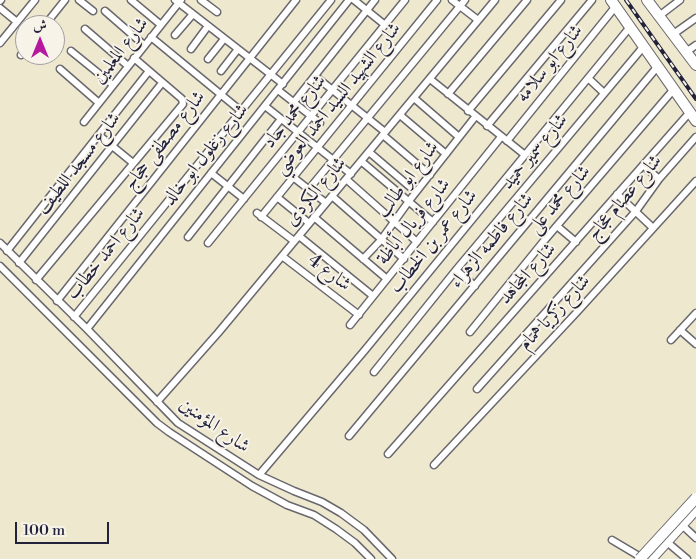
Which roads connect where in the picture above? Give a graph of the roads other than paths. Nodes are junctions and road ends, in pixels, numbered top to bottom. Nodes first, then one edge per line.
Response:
1 (35, 0) edge
2 (65, 0) edge
3 (79, 0) edge
4 (131, 0) edge
5 (201, 0) edge
6 (296, 0) edge
7 (331, 0) edge
8 (349, 0) edge
9 (354, 0) edge
10 (375, 0) edge
11 (405, 0) edge
12 (437, 0) edge
13 (452, 0) edge
14 (464, 0) edge
15 (495, 0) edge
16 (527, 0) edge
17 (561, 0) edge
18 (592, 0) edge
19 (647, 0) edge
20 (680, 0) edge
21 (178, 1) edge
22 (614, 3) edge
23 (460, 6) junction
24 (0, 8) edge
25 (367, 10) junction
26 (93, 11) dead end
27 (105, 11) dead end
28 (217, 12) dead end
29 (192, 14) junction
30 (23, 15) edge
31 (53, 15) edge
32 (659, 16) junction
33 (696, 18) edge
34 (15, 20) edge
35 (478, 20) junction
36 (15, 24) edge
37 (385, 24) junction
38 (161, 25) junction
39 (208, 26) junction
40 (630, 27) junction
41 (85, 29) dead end
42 (176, 35) dead end
43 (672, 35) junction
44 (151, 38) junction
45 (224, 38) junction
46 (0, 43) edge
47 (144, 45) junction
48 (696, 45) edge
49 (644, 46) junction
50 (191, 49) dead end
51 (238, 49) junction
52 (71, 51) dead end
53 (686, 52) junction
54 (134, 58) junction
55 (250, 58) junction
56 (208, 59) dead end
57 (128, 66) junction
58 (658, 66) junction
59 (696, 66) edge
60 (60, 69) dead end
61 (149, 71) junction
62 (221, 71) dead end
63 (271, 74) junction
64 (315, 76) junction
65 (430, 78) junction
66 (588, 78) junction
67 (162, 83) junction
68 (283, 84) junction
69 (113, 85) junction
70 (674, 89) junction
71 (278, 90) junction
72 (332, 90) junction
73 (604, 93) junction
74 (221, 94) junction
75 (448, 94) junction
76 (414, 98) junction
77 (294, 102) junction
78 (99, 103) junction
79 (352, 105) junction
80 (265, 106) junction
81 (241, 111) junction
82 (468, 111) junction
83 (690, 112) junction
84 (400, 115) junction
85 (311, 116) junction
86 (475, 117) junction
87 (368, 118) junction
88 (281, 119) junction
89 (696, 121) edge
90 (84, 122) dead end
91 (320, 123) dead end
92 (487, 126) junction
93 (298, 132) junction
94 (384, 133) junction
95 (100, 136) junction
96 (460, 137) junction
97 (696, 137) edge
98 (504, 139) junction
99 (112, 146) junction
100 (318, 148) junction
101 (369, 152) junction
102 (446, 154) junction
103 (524, 155) junction
104 (333, 160) junction
105 (361, 161) junction
106 (133, 163) junction
107 (643, 165) junction
108 (211, 173) junction
109 (430, 175) junction
110 (348, 176) junction
111 (293, 177) junction
112 (659, 179) junction
113 (696, 180) edge
114 (228, 186) junction
115 (309, 189) junction
116 (416, 192) junction
117 (617, 194) junction
118 (332, 196) junction
119 (277, 197) junction
120 (244, 199) junction
121 (409, 201) junction
122 (326, 203) junction
123 (636, 211) junction
124 (314, 217) junction
125 (433, 222) junction
126 (309, 223) junction
127 (394, 223) junction
128 (558, 226) junction
129 (653, 228) junction
130 (188, 237) dead end
131 (296, 239) junction
132 (381, 240) junction
133 (417, 242) junction
134 (576, 242) junction
135 (0, 243) edge
136 (208, 243) dead end
137 (7, 251) junction
138 (282, 256) junction
139 (363, 259) junction
140 (404, 259) junction
141 (19, 263) junction
142 (0, 266) edge
143 (456, 270) junction
144 (36, 280) junction
145 (387, 280) junction
146 (474, 286) junction
147 (373, 296) junction
148 (58, 301) junction
149 (696, 313) edge
150 (359, 315) junction
151 (74, 317) junction
152 (350, 325) dead end
153 (87, 329) junction
154 (680, 330) junction
155 (470, 332) dead end
156 (671, 340) dead end
157 (696, 344) edge
158 (374, 372) dead end
159 (478, 389) dead end
160 (157, 402) junction
161 (349, 436) dead end
162 (388, 454) dead end
163 (434, 465) dead end
164 (259, 475) junction
165 (696, 493) edge
166 (696, 499) edge
167 (696, 509) edge
168 (678, 521) junction
169 (696, 538) edge
170 (612, 540) dead end
171 (666, 542) junction
172 (640, 558) edge
173 (371, 559) edge
174 (392, 559) edge
175 (651, 559) edge
176 (686, 559) edge

1 - 30 street
2 - 31 street
3 - 26 street
4 - 38 street
5 - 28 street
6 - 55 street, شارع مصطفى حجاج
7 - 63 street, شارع احمد خطاب
8 - 68 street, شارع زغلول ابو خالد
9 - 25 street
10 - 25 street
11 - 37 street, شارع محمد جاد
12 - 79 street, شارع الشهيد السيد احمد العوضي
13 - 23 street
14 - 23 street
15 - 35 street, شارع الكردى
16 - 75 street
17 - 82 street
18 - 92 street
19 - 32 main road
20 - 32 street
21 - 29 street
21 - 38 street, شارع المعلمين
22 - 40 main road
22 - 98 street, شارع ابو سلامه
23 - 35 street
23 - 87 street
24 - 34 street
25 - 37 street
25 - 64 street
27 - 47 street
29 - 39 street
29 - 42 street
32 - 43 main road
33 - 43 street
35 - 65 street, شارع الكردى
36 - 46 street
37 - 72 street, شارع محمد جاد
38 - 44 street, شارع المعلمين
39 - 45 street
39 - 50 street
40 - 49 main road
40 - 66 street, شارع عمر بن الخطاب
41 - 57 street
43 - 53 main road
44 - 47 street, شارع المعلمين
44 - 74 street
45 - 51 street
45 - 56 street
47 - 54 street, شارع المعلمين
48 - 53 street
49 - 58 main road
49 - 73 street, شارع سمير حميد
51 - 55 street
51 - 62 street
52 - 69 street
53 - 59 main road
54 - 57 street, شارع المعلمين
54 - 61 street
55 - 63 street
55 - 74 street, شارع مصطفى حجاج
57 - 69 street, شارع المعلمين
58 - 70 main road
58 - 146 street, شارع فاطمه الزهراء
60 - 78 street
61 - 67 street
61 - 95 street
63 - 68 street
63 - 81 street, شارع احمد خطاب
64 - 72 street
64 - 77 street
65 - 75 street
65 - 76 street, شارع الكردى
66 - 73 street
66 - 103 street, شارع عمر بن الخطاب
67 - 99 street, شارع مسجد اللطيف
67 - 106 street
68 - 71 street, شارع زغلول ابو خالد
69 - 78 street, شارع المعلمين
70 - 83 main road
70 - 128 street, شارع محمد على
71 - 77 street
71 - 80 street, شارع زغلول ابو خالد
72 - 79 street
72 - 85 street, شارع محمد جاد
73 - 143 street, شارع سمير حميد
74 - 81 street
74 - 148 street, شارع مصطفى حجاج
75 - 82 street
76 - 84 street, شارع الكردى
76 - 96 street
77 - 85 street
78 - 90 street, شارع المعلمين
79 - 87 street
79 - 100 street, شارع الشهيد السيد احمد العوضي
80 - 88 street
80 - 108 street, شارع زغلول ابو خالد
81 - 151 street, شارع احمد خطاب
82 - 86 street
83 - 89 main road
83 - 107 street, شارع المجاهد
84 - 94 street, شارع الكردى
84 - 102 street
85 - 91 street
85 - 93 street, شارع محمد جاد
86 - 92 street
86 - 96 street, شارع ابو طالب
87 - 94 street
87 - 104 street
88 - 93 street
88 - 114 street
92 - 98 street
93 - 100 street
93 - 120 street, شارع محمد جاد
94 - 101 street, شارع الكردى
94 - 109 street
95 - 99 street
95 - 137 street
96 - 102 street, شارع ابو طالب
97 - 112 street, شارع عصام عجاج
98 - 103 street
98 - 125 street, شارع فريال أباظة
99 - 106 street
99 - 141 street, شارع مسجد اللطيف
100 - 104 street
100 - 111 street, شارع الشهيد السيد احمد العوضي
101 - 105 street, شارع الكردى
101 - 116 street
102 - 109 street, شارع ابو طالب
103 - 164 street, شارع عمر بن الخطاب
104 - 110 street
104 - 115 street
105 - 110 street, شارع الكردى
105 - 121 street
106 - 144 street
107 - 112 street
107 - 117 street, شارع المجاهد
108 - 114 street
108 - 153 street, شارع زغلول ابو خالد
109 - 116 street, شارع ابو طالب
110 - 118 street, شارع الكردى
110 - 127 street
111 - 115 street
111 - 119 street, شارع الشهيد السيد احمد العوضي
112 - 123 street, شارع عصام عجاج
113 - 129 street, شارع زكريا همام
114 - 120 street
114 - 130 street
115 - 122 street
116 - 121 street, شارع ابو طالب
117 - 123 street
117 - 134 street, شارع المجاهد
118 - 122 street, شارع الكردى
118 - 132 street
119 - 126 street
119 - 131 street, شارع الشهيد السيد احمد العوضي
120 - 136 street, شارع محمد جاد
121 - 125 street
121 - 127 street, شارع ابو طالب
122 - 124 street, شارع الكردى
123 - 129 street
123 - 159 street, شارع عصام عجاج
124 - 126 street, شارع الكردى
124 - 139 street
125 - 133 street, شارع فريال أباظة
126 - 131 street, شارع الكردى
127 - 132 street, شارع ابو طالب
127 - 133 street
128 - 134 street
128 - 155 street, شارع محمد على
129 - 163 street, شارع زكريا همام
131 - 138 street, شارع الكردى
131 - 147 street
132 - 139 street, شارع ابو طالب
132 - 140 street
133 - 140 street, شارع فريال أباظة
134 - 162 street, شارع المجاهد
135 - 137 street, شارع المؤمنين
137 - 141 street, شارع المؤمنين
138 - 150 street, شارع 4
138 - 160 street, شارع الكردى
139 - 145 street
140 - 145 street, شارع فريال أباظة
141 - 144 street, شارع المؤمنين
142 - 173 street, شارع المؤمنين
143 - 146 street
143 - 158 street, شارع سمير حميد
144 - 148 street, شارع المؤمنين
145 - 147 street, شارع فريال أباظة
146 - 161 street, شارع فاطمه الزهراء
147 - 150 street, شارع فريال أباظة
148 - 151 street, شارع المؤمنين
149 - 154 street
150 - 152 street, شارع فريال أباظة
151 - 153 street, شارع المؤمنين
153 - 160 street, شارع المؤمنين
154 - 156 street
154 - 157 street
160 - 164 street, شارع المؤمنين
164 - 174 street, شارع المؤمنين
165 - 168 main road
166 - 172 main road, bridge
167 - 168 main road
168 - 169 street
168 - 171 main road
168 - 172 main road
170 - 172 street
171 - 175 main road
171 - 176 street

